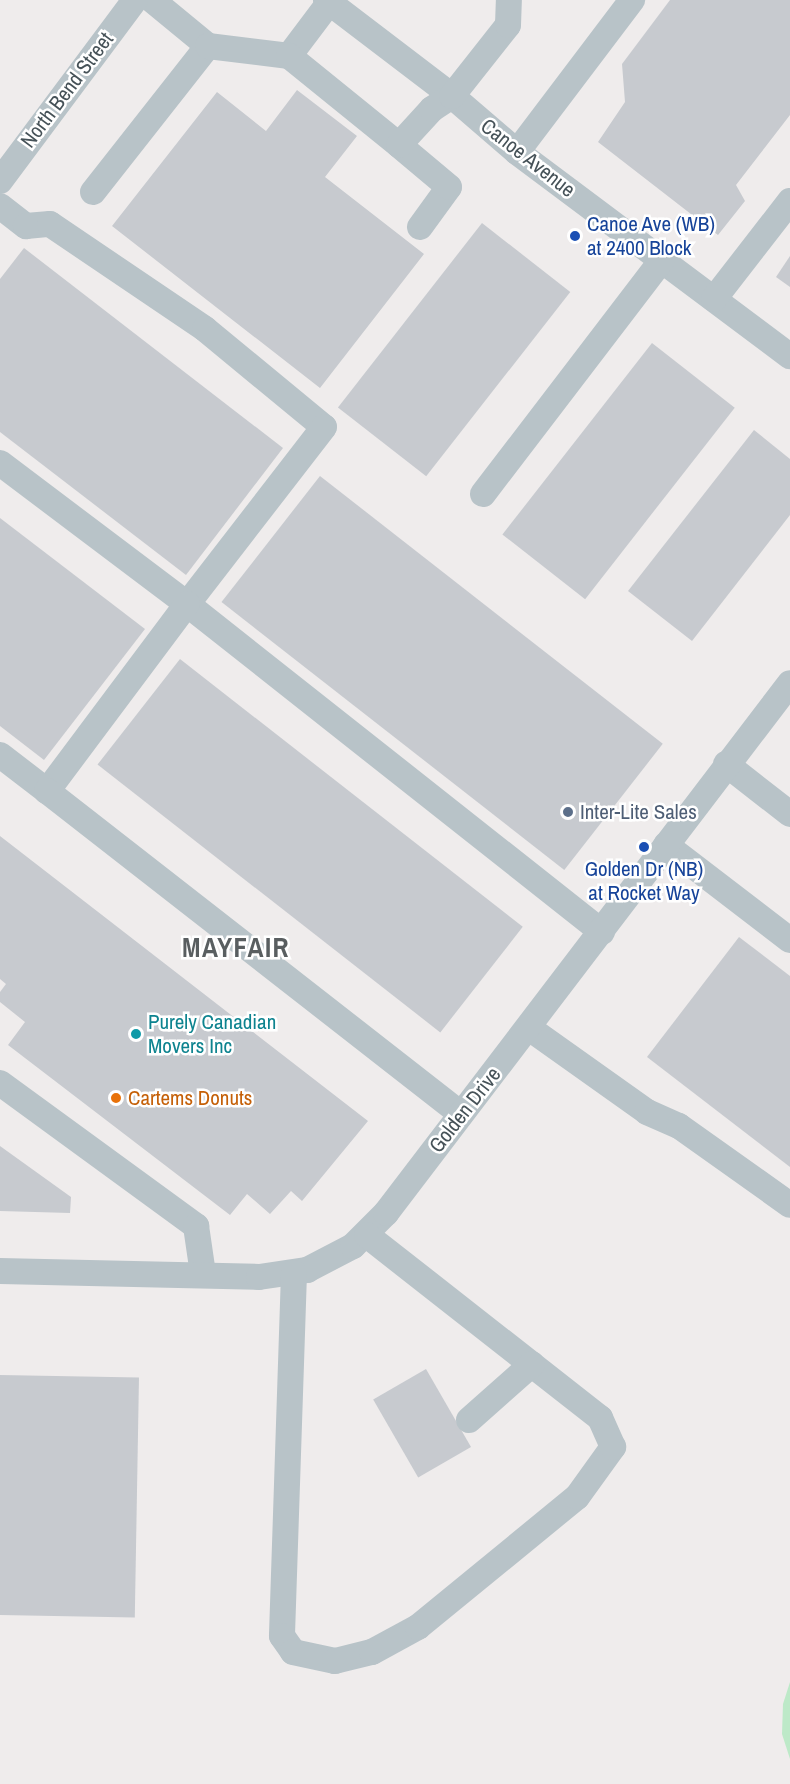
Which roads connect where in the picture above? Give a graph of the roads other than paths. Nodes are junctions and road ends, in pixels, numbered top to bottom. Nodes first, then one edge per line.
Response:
1 (135, 0) edge
2 (152, 0) edge
3 (509, 0) edge
4 (632, 0) edge
5 (328, 1) edge
6 (208, 46) junction
7 (289, 56) junction
8 (452, 96) junction
9 (399, 145) junction
10 (517, 152) junction
11 (4, 166) edge
12 (93, 192) dead end
13 (790, 201) edge
14 (0, 206) edge
15 (420, 227) dead end
16 (662, 260) junction
17 (714, 299) junction
18 (790, 356) edge
19 (0, 463) edge
20 (483, 494) dead end
21 (187, 604) junction
22 (790, 683) edge
23 (0, 755) edge
24 (726, 764) junction
25 (47, 791) junction
26 (790, 814) edge
27 (666, 845) junction
28 (602, 932) junction
29 (790, 940) edge
30 (529, 1028) junction
31 (0, 1083) edge
32 (461, 1114) junction
33 (790, 1205) edge
34 (367, 1235) junction
35 (0, 1271) edge
36 (203, 1274) junction
37 (294, 1274) junction
38 (532, 1364) junction
39 (470, 1420) dead end

1 - 11 street, North Bend Street
2 - 6 street
3 - 8 street
4 - 10 street
5 - 7 street
5 - 8 street, Canoe Avenue
6 - 7 street
6 - 12 street
7 - 9 street
8 - 9 street
8 - 10 street, Canoe Avenue
9 - 15 street
10 - 16 street, Canoe Avenue
13 - 17 street
14 - 21 street
16 - 17 street, Canoe Avenue
16 - 20 street
17 - 18 street, Canoe Avenue
19 - 21 street
21 - 25 street
21 - 28 street
22 - 24 street, Golden Drive
23 - 25 street
24 - 26 street
24 - 27 street, Golden Drive
25 - 32 street
27 - 28 street, Golden Drive
27 - 29 street
28 - 30 street, Golden Drive
30 - 32 street, Golden Drive
30 - 33 street
31 - 36 street
32 - 34 street, Golden Drive
34 - 37 street, Golden Drive
34 - 38 street
35 - 36 street, Golden Drive
36 - 37 street, Golden Drive
37 - 38 street
38 - 39 street

